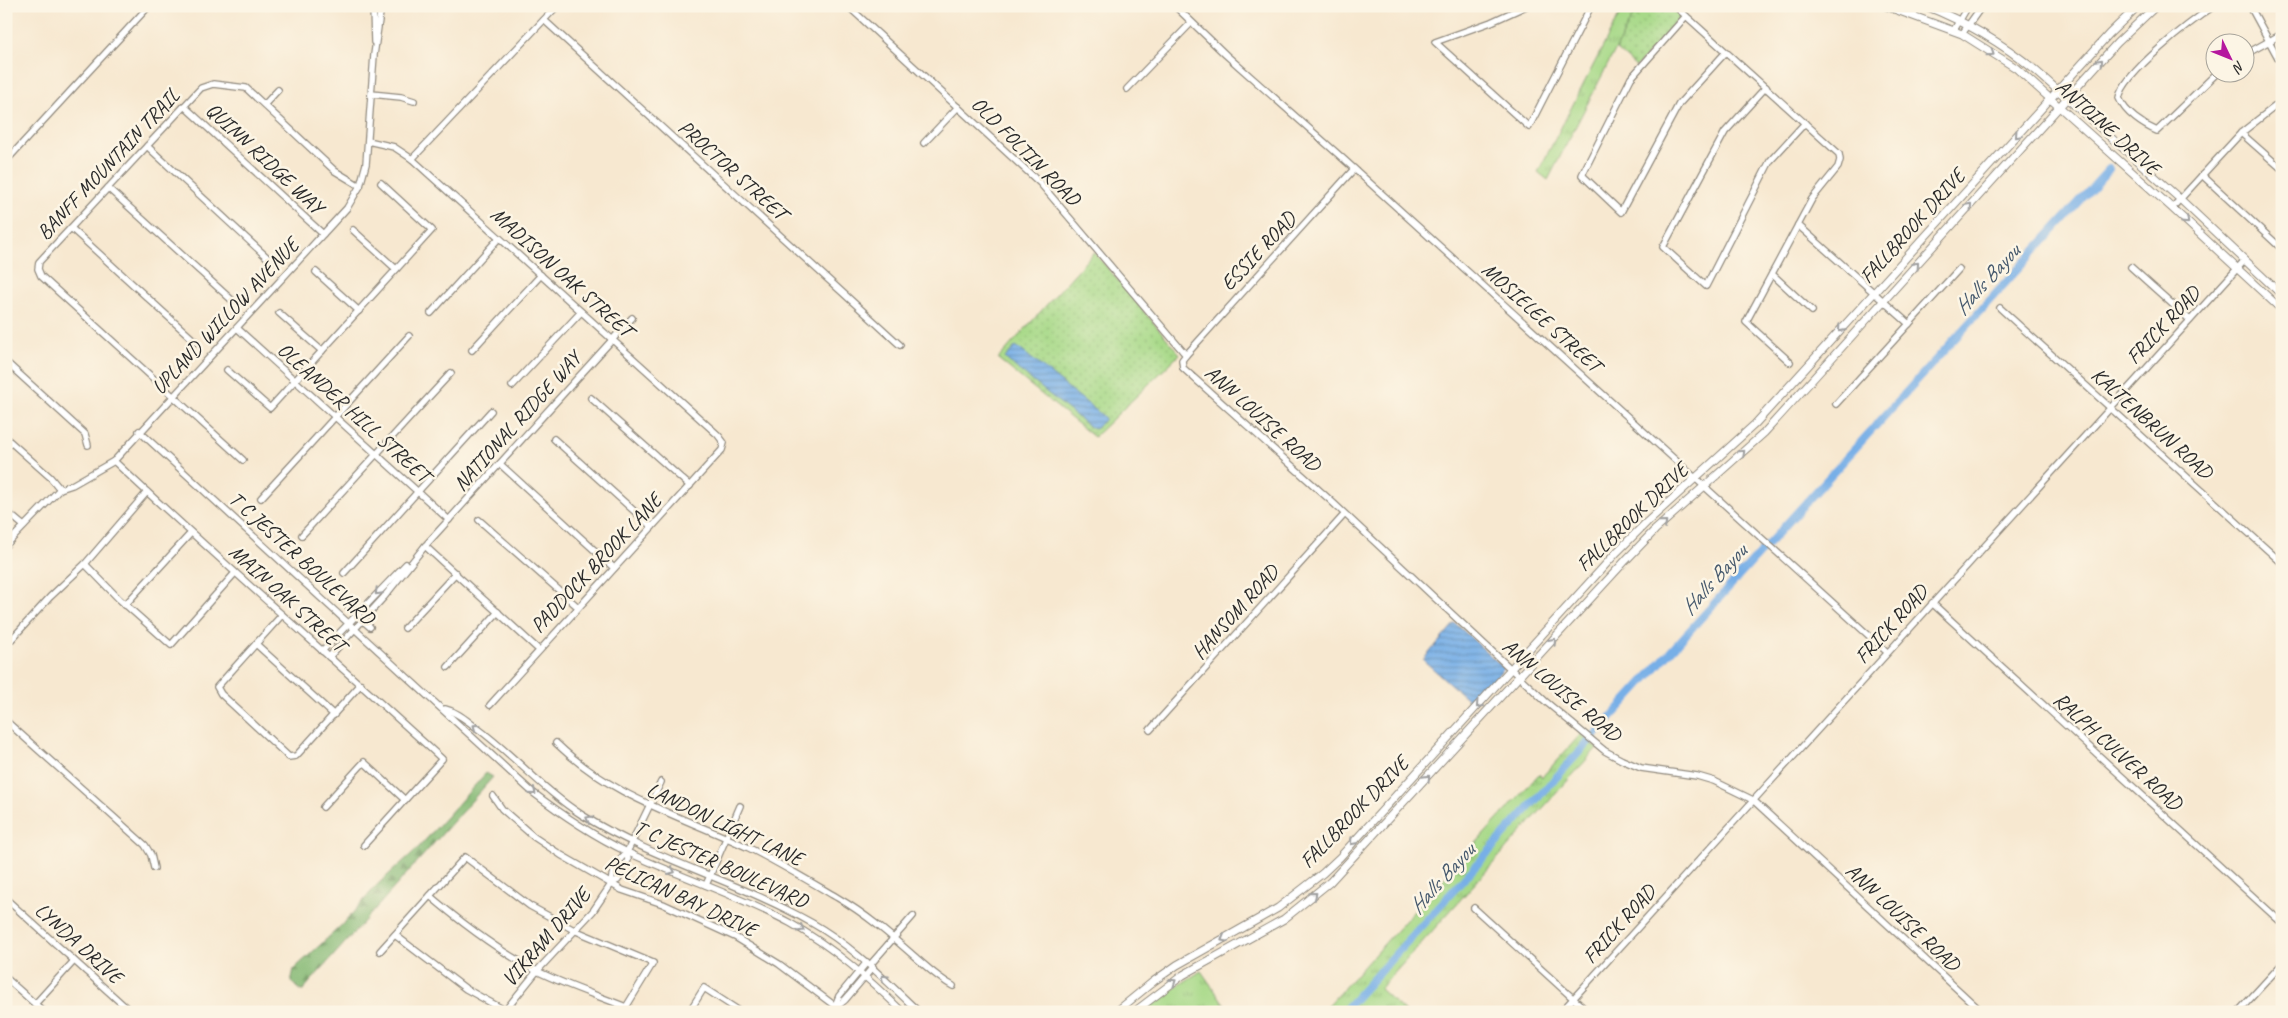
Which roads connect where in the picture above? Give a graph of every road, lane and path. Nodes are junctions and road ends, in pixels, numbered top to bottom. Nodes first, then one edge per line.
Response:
1 (149, 6) edge
2 (373, 6) edge
3 (381, 6) edge
4 (557, 6) edge
5 (848, 6) edge
6 (1175, 6) edge
7 (1526, 6) edge
8 (1591, 6) edge
9 (1676, 6) edge
10 (1886, 6) edge
11 (1926, 6) edge
12 (1968, 6) edge
13 (1982, 6) edge
14 (2138, 6) edge
15 (2156, 6) edge
16 (2214, 6) edge
17 (2250, 6) edge
18 (1686, 16) junction
19 (544, 20) junction
20 (1959, 20) junction
21 (1191, 22) junction
22 (1969, 25) junction
23 (1954, 30) junction
24 (1962, 34) junction
25 (2282, 34) edge
26 (2268, 40) junction
27 (2256, 48) edge
28 (1726, 52) junction
29 (374, 55) junction
30 (2282, 65) edge
31 (2208, 82) edge
32 (1766, 87) junction
33 (1127, 89) dead end
34 (278, 90) dead end
35 (2059, 91) junction
36 (372, 94) junction
37 (2067, 98) junction
38 (2051, 99) junction
39 (414, 101) dead end
40 (2282, 101) edge
41 (265, 104) junction
42 (184, 106) junction
43 (958, 107) junction
44 (2059, 107) junction
45 (1805, 123) junction
46 (2241, 133) junction
47 (368, 141) junction
48 (924, 143) dead end
49 (147, 146) junction
50 (412, 158) junction
51 (6, 161) edge
52 (1354, 169) junction
53 (2282, 170) edge
54 (2202, 175) junction
55 (381, 182) dead end
56 (1972, 185) junction
57 (360, 186) junction
58 (108, 188) junction
59 (1980, 193) junction
60 (2180, 199) junction
61 (2172, 208) junction
62 (1798, 224) junction
63 (71, 228) junction
64 (353, 230) dead end
65 (324, 234) junction
66 (500, 238) junction
67 (2282, 249) edge
68 (2245, 260) junction
69 (271, 261) dead end
70 (2131, 267) dead end
71 (2238, 268) junction
72 (396, 269) junction
73 (1959, 269) dead end
74 (316, 272) dead end
75 (1772, 274) junction
76 (541, 275) junction
77 (1874, 292) junction
78 (2282, 295) edge
79 (1883, 301) junction
80 (234, 302) dead end
81 (2000, 308) dead end
82 (2282, 310) edge
83 (359, 311) junction
84 (1812, 311) dead end
85 (581, 312) junction
86 (279, 313) dead end
87 (431, 313) dead end
88 (632, 318) dead end
89 (2190, 320) junction
90 (1909, 324) junction
91 (237, 328) junction
92 (409, 336) dead end
93 (612, 339) junction
94 (196, 342) dead end
95 (900, 346) dead end
96 (472, 350) dead end
97 (322, 351) junction
98 (1186, 355) junction
99 (1790, 362) dead end
100 (8, 366) edge
101 (227, 370) dead end
102 (450, 373) dead end
103 (296, 380) junction
104 (512, 386) dead end
105 (172, 396) junction
106 (591, 398) dead end
107 (1836, 404) dead end
108 (2110, 407) junction
109 (491, 411) dead end
110 (336, 417) junction
111 (139, 431) junction
112 (6, 438) edge
113 (554, 439) dead end
114 (724, 443) joint
115 (88, 445) dead end
116 (376, 454) junction
117 (242, 460) dead end
118 (114, 461) junction
119 (500, 464) junction
120 (1697, 478) junction
121 (690, 486) junction
122 (1706, 486) junction
123 (60, 490) junction
124 (148, 492) junction
125 (418, 492) junction
126 (261, 498) dead end
127 (6, 511) edge
128 (1344, 516) junction
129 (449, 520) junction
130 (479, 520) dead end
131 (24, 526) junction
132 (652, 527) junction
133 (192, 533) junction
134 (302, 535) dead end
135 (6, 545) edge
136 (425, 546) junction
137 (2282, 563) edge
138 (85, 564) junction
139 (614, 568) junction
140 (236, 573) junction
141 (344, 573) dead end
142 (456, 573) junction
143 (1932, 603) junction
144 (125, 605) junction
145 (349, 608) dead end
146 (578, 608) junction
147 (498, 612) junction
148 (356, 614) junction
149 (282, 616) junction
150 (362, 620) junction
151 (348, 623) junction
152 (355, 628) junction
153 (370, 628) dead end
154 (405, 628) dead end
155 (10, 641) dead end
156 (256, 644) junction
157 (539, 650) junction
158 (322, 651) junction
159 (1887, 652) junction
160 (329, 657) junction
161 (448, 667) dead end
162 (1511, 668) junction
163 (1520, 677) junction
164 (361, 684) junction
165 (490, 705) dead end
166 (443, 708) junction
167 (334, 715) junction
168 (6, 721) edge
169 (1150, 730) dead end
170 (556, 743) dead end
171 (506, 751) junction
172 (497, 760) junction
173 (661, 782) dead end
174 (493, 796) dead end
175 (405, 800) junction
176 (1753, 800) junction
177 (740, 806) dead end
178 (1386, 806) junction
179 (323, 807) dead end
180 (650, 807) junction
181 (1394, 814) junction
182 (726, 838) junction
183 (632, 842) junction
184 (364, 846) dead end
185 (627, 852) junction
186 (154, 868) dead end
187 (1323, 873) junction
188 (710, 875) junction
189 (1330, 882) junction
190 (612, 884) junction
191 (706, 886) junction
192 (430, 896) junction
193 (6, 899) edge
194 (1474, 908) dead end
195 (914, 916) dead end
196 (2282, 923) edge
197 (574, 930) junction
198 (395, 935) junction
199 (893, 938) junction
200 (380, 951) dead end
201 (74, 961) junction
202 (2282, 964) edge
203 (870, 965) junction
204 (537, 971) junction
205 (860, 971) junction
206 (865, 976) junction
207 (6, 978) edge
208 (953, 986) dead end
209 (1574, 998) junction
210 (35, 1004) junction
211 (835, 1006) junction
212 (624, 1009) edge
213 (505, 1011) edge
214 (44, 1012) edge
215 (130, 1012) edge
216 (689, 1012) edge
217 (741, 1012) edge
218 (830, 1012) edge
219 (903, 1012) edge
220 (919, 1012) edge
221 (1116, 1012) edge
222 (1134, 1012) edge
223 (1561, 1012) edge
224 (1588, 1012) edge
225 (1982, 1012) edge
226 (2238, 1012) edge

1 - 51 street
2 - 29 street, UPLAND WILLOW AVENUE
3 - 29 street, UPLAND WILLOW AVENUE
4 - 19 street
5 - 43 street, OLD FOLTIN ROAD
6 - 21 street, MOSIELEE STREET
7 - 8 street
9 - 18 street
10 - 23 main road, ANTOINE DRIVE
11 - 20 main road, ANTOINE DRIVE
12 - 20 street
13 - 22 street
14 - 35 main road, FALLBROOK DRIVE
37 -> 15 main road, FALLBROOK DRIVE
16 - 31 street
17 - 26 street
18 - 28 street
18 - 28 street
19 - 50 street
19 - 95 street, PROCTOR STREET
20 - 22 main road, ANTOINE DRIVE
20 - 23 street
21 - 33 street
21 - 52 street, MOSIELEE STREET
22 - 24 street
22 - 35 main road, ANTOINE DRIVE
23 - 24 main road, ANTOINE DRIVE
24 -> 38 main road, ANTOINE DRIVE
25 - 26 street
26 - 27 street
26 - 30 street
28 - 32 street
29 - 36 street, UPLAND WILLOW AVENUE
32 - 45 street
32 - 45 street
34 - 41 street
35 - 37 main road, ANTOINE DRIVE
35 - 38 main road, FALLBROOK DRIVE
36 - 39 street
36 - 47 street, UPLAND WILLOW AVENUE
37 - 44 main road, FALLBROOK DRIVE
37 - 60 main road, ANTOINE DRIVE
38 - 44 main road, ANTOINE DRIVE
38 -> 56 main road, FALLBROOK DRIVE
40 - 46 street
41 - 42 street, BANFF MOUNTAIN TRAIL
41 - 57 street
42 - 49 street, BANFF MOUNTAIN TRAIL
42 - 65 street, QUINN RIDGE WAY
43 - 48 street
43 - 98 street, OLD FOLTIN ROAD
44 - 59 main road, FALLBROOK DRIVE
44 - 61 main road, ANTOINE DRIVE
45 - 62 street
46 - 53 street
46 - 54 street
47 - 50 street, MADISON OAK STREET
47 - 57 street, UPLAND WILLOW AVENUE
49 - 58 street, BANFF MOUNTAIN TRAIL
49 - 69 street
50 - 66 street, MADISON OAK STREET
52 - 98 street, ESSIE ROAD
52 - 120 street, MOSIELEE STREET
54 - 60 street
54 - 67 street
55 - 72 street
56 - 59 main road
56 - 77 main road, FALLBROOK DRIVE
57 - 65 street, UPLAND WILLOW AVENUE
58 - 63 street, BANFF MOUNTAIN TRAIL
58 - 80 street
79 -> 59 main road, FALLBROOK DRIVE
60 - 61 street
60 - 68 main road, ANTOINE DRIVE
61 -> 71 main road, ANTOINE DRIVE
62 - 75 street
62 - 77 street
63 - 94 street
63 - 105 street, BANFF MOUNTAIN TRAIL
64 - 72 street
65 - 91 street, UPLAND WILLOW AVENUE
66 - 76 street, MADISON OAK STREET
66 - 87 street
68 - 71 street, FRICK ROAD
68 - 78 main road, ANTOINE DRIVE
70 - 89 street
71 - 82 main road, ANTOINE DRIVE
71 - 89 street, FRICK ROAD
72 - 83 street
73 - 90 street
74 - 83 street
75 - 84 street
75 - 99 street
76 - 85 street, MADISON OAK STREET
76 - 96 street
77 - 79 street
77 -> 120 main road, FALLBROOK DRIVE
79 - 90 street
122 -> 79 main road, FALLBROOK DRIVE
81 - 108 street, KALTENBRUN ROAD
83 - 97 street
85 - 93 street, MADISON OAK STREET
85 - 104 street
86 - 97 street
88 - 93 street, NATIONAL RIDGE WAY
89 - 108 street, FRICK ROAD
90 - 107 street
91 - 103 street, OLEANDER HILL STREET
91 - 105 street, UPLAND WILLOW AVENUE
92 - 110 street
93 - 114 street, MADISON OAK STREET
93 - 119 street, NATIONAL RIDGE WAY
97 - 103 street
98 - 128 street, ANN LOUISE ROAD
100 - 115 street
101 - 103 street
102 - 116 street
103 - 110 street, OLEANDER HILL STREET
105 - 111 street, UPLAND WILLOW AVENUE
105 - 117 street
106 - 121 street
108 - 137 street, KALTENBRUN ROAD
108 - 143 street, FRICK ROAD
109 - 125 street
110 - 116 street, OLEANDER HILL STREET
110 - 126 street
111 - 118 street, UPLAND WILLOW AVENUE
111 - 151 street, T C JESTER BOULEVARD
112 - 123 street
113 - 132 street
114 - 121 street, PADDOCK BROOK LANE
116 - 125 street, OLEANDER HILL STREET
116 - 134 street
118 - 123 street, UPLAND WILLOW AVENUE
118 - 124 street, MAIN OAK STREET
119 - 129 street, NATIONAL RIDGE WAY
119 - 139 street
120 - 122 street, MOSIELEE STREET
120 - 162 main road, FALLBROOK DRIVE
121 - 132 street, PADDOCK BROOK LANE
122 - 159 street, MOSIELEE STREET
163 -> 122 main road, FALLBROOK DRIVE
123 - 131 street, UPLAND WILLOW AVENUE
124 - 133 street, MAIN OAK STREET
124 - 138 street
125 - 129 street, OLEANDER HILL STREET
125 - 141 street
127 - 131 street
128 - 162 street, ANN LOUISE ROAD
128 - 169 street, HANSOM ROAD
129 - 136 street, NATIONAL RIDGE WAY
130 - 146 street
131 - 135 street, UPLAND WILLOW AVENUE
132 - 139 street, PADDOCK BROOK LANE
133 - 140 street, MAIN OAK STREET
133 - 144 street
136 - 142 street
136 -> 148 street, NATIONAL RIDGE WAY
136 - 150 street, NATIONAL RIDGE WAY
138 - 144 street
138 - 155 street
139 - 146 street, PADDOCK BROOK LANE
140 - 144 street
140 - 149 street, MAIN OAK STREET
142 - 147 street
142 - 154 street
143 - 159 street, FRICK ROAD
143 - 196 street, RALPH CULVER ROAD
145 - 148 street, T C JESTER BOULEVARD
146 - 157 street, PADDOCK BROOK LANE
147 - 157 street
147 - 161 street
148 - 150 street, T C JESTER BOULEVARD
148 - 151 street, NATIONAL RIDGE WAY
149 - 156 street
149 - 158 street, MAIN OAK STREET
150 - 152 street, NATIONAL RIDGE WAY
150 - 153 street, T C JESTER BOULEVARD
151 - 152 street, T C JESTER BOULEVARD
151 - 158 street, NATIONAL RIDGE WAY
152 - 160 street, NATIONAL RIDGE WAY
152 - 166 street, T C JESTER BOULEVARD
156 - 167 street
156 - 167 street
157 - 165 street, PADDOCK BROOK LANE
158 - 160 street, MAIN OAK STREET
159 - 176 street, FRICK ROAD
160 - 164 street, MAIN OAK STREET
162 - 163 street, ANN LOUISE ROAD
162 -> 178 main road, FALLBROOK DRIVE
163 - 176 street, ANN LOUISE ROAD
181 -> 163 main road, FALLBROOK DRIVE
164 - 167 street
164 - 175 street, MAIN OAK STREET
171 -> 166 street, T C JESTER BOULEVARD
166 - 172 street, T C JESTER BOULEVARD
168 - 186 street
170 - 180 street, LANDON LIGHT LANE
171 - 172 street
183 -> 171 street, T C JESTER BOULEVARD
172 -> 185 street, T C JESTER BOULEVARD
173 - 180 street, VIKRAM DRIVE
174 - 190 street, PELICAN BAY DRIVE
175 - 179 street
175 - 184 street
176 - 209 street, FRICK ROAD
176 - 225 street, ANN LOUISE ROAD
177 - 182 street
178 - 181 main road
178 -> 187 main road, FALLBROOK DRIVE
180 - 182 street, LANDON LIGHT LANE
180 - 183 street, VIKRAM DRIVE
181 - 189 main road, FALLBROOK DRIVE
182 - 188 street
182 - 199 street, LANDON LIGHT LANE
183 - 185 street, VIKRAM DRIVE
183 - 188 street, T C JESTER BOULEVARD
185 - 190 street, VIKRAM DRIVE
185 -> 191 street, T C JESTER BOULEVARD
187 - 189 main road
187 -> 221 main road, FALLBROOK DRIVE
188 - 191 street
188 - 203 street, T C JESTER BOULEVARD
222 -> 189 main road, FALLBROOK DRIVE
190 - 197 street, VIKRAM DRIVE
190 - 211 street, PELICAN BAY DRIVE
191 -> 205 street, T C JESTER BOULEVARD
192 - 197 street
192 - 198 street
192 - 204 street
193 - 201 street, LYNDA DRIVE
194 - 209 street
195 - 199 street
197 - 204 street, VIKRAM DRIVE
197 - 212 street
198 - 200 street
198 - 213 street
199 - 203 street
199 - 208 street, LANDON LIGHT LANE
201 - 210 street
201 - 215 street, LYNDA DRIVE
202 - 226 street
203 - 205 street
203 - 206 street
220 -> 203 street, T C JESTER BOULEVARD
204 - 212 street
204 - 213 street, VIKRAM DRIVE
205 - 206 street, T C JESTER BOULEVARD
205 - 211 street
206 - 211 street
206 - 219 street, T C JESTER BOULEVARD
207 - 210 street
209 - 223 street, FRICK ROAD
209 - 224 street
210 - 214 street
211 - 218 street
216 - 217 street

